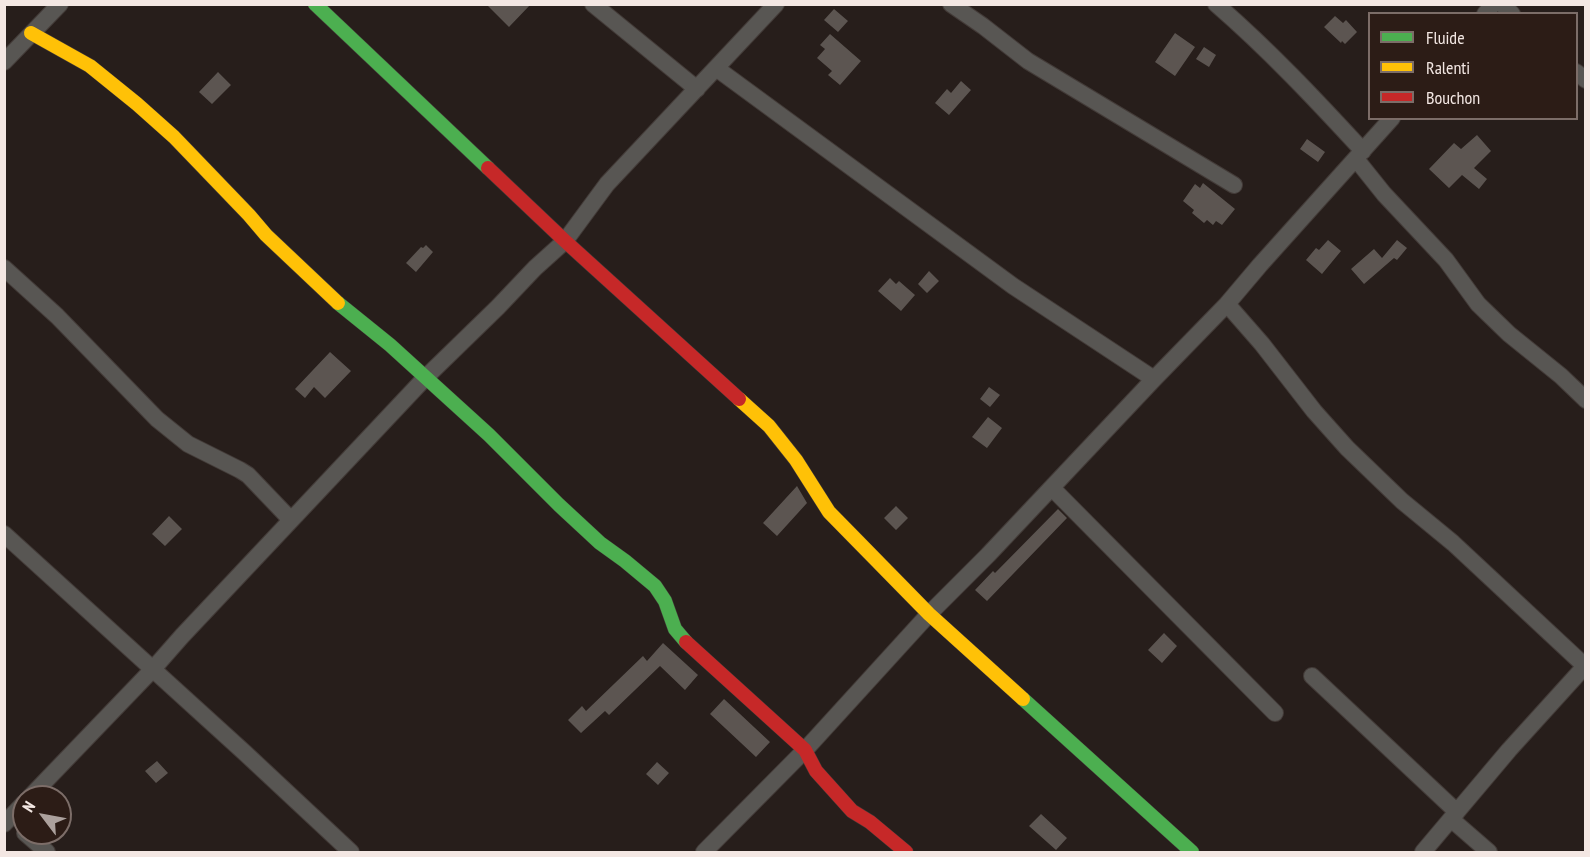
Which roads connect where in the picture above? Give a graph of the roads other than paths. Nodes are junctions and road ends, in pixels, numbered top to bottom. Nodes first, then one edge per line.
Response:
1 (60, 4) edge
2 (315, 4) edge
3 (593, 4) edge
4 (776, 4) edge
5 (951, 4) edge
6 (1216, 4) edge
7 (1491, 7) edge
8 (1506, 12) edge
9 (31, 33) junction
10 (4, 62) edge
11 (716, 68) junction
12 (697, 89) junction
13 (1390, 120) edge
14 (1359, 155) junction
15 (1234, 185) dead end
16 (565, 241) junction
17 (4, 268) edge
18 (1227, 304) junction
19 (424, 378) junction
20 (1154, 379) junction
21 (1586, 400) edge
22 (1052, 488) junction
23 (291, 520) junction
24 (4, 534) edge
25 (929, 614) junction
26 (1585, 666) edge
27 (153, 669) junction
28 (1312, 676) dead end
29 (1275, 713) dead end
30 (805, 750) junction
31 (42, 785) edge
32 (1454, 816) junction
33 (351, 852) edge
34 (704, 852) edge
35 (906, 852) edge
36 (1192, 852) edge
37 (1423, 852) edge
38 (1489, 852) edge

1 - 9 street
2 - 16 street
3 - 12 street
4 - 11 street
5 - 15 street
6 - 14 street
7 - 8 street
9 - 10 street
9 - 19 street
11 - 12 street
11 - 20 street
12 - 16 street
13 - 14 street
14 - 18 street
14 - 21 street
16 - 19 street
16 - 25 street
17 - 23 street
18 - 20 street
18 - 26 street
19 - 23 street
19 - 30 street
20 - 22 street
22 - 25 street
22 - 29 street
23 - 27 street
24 - 27 street
25 - 30 street
25 - 36 street
26 - 32 street
27 - 31 street
27 - 33 street
28 - 32 street
30 - 34 street
30 - 35 street
32 - 37 street
32 - 38 street

